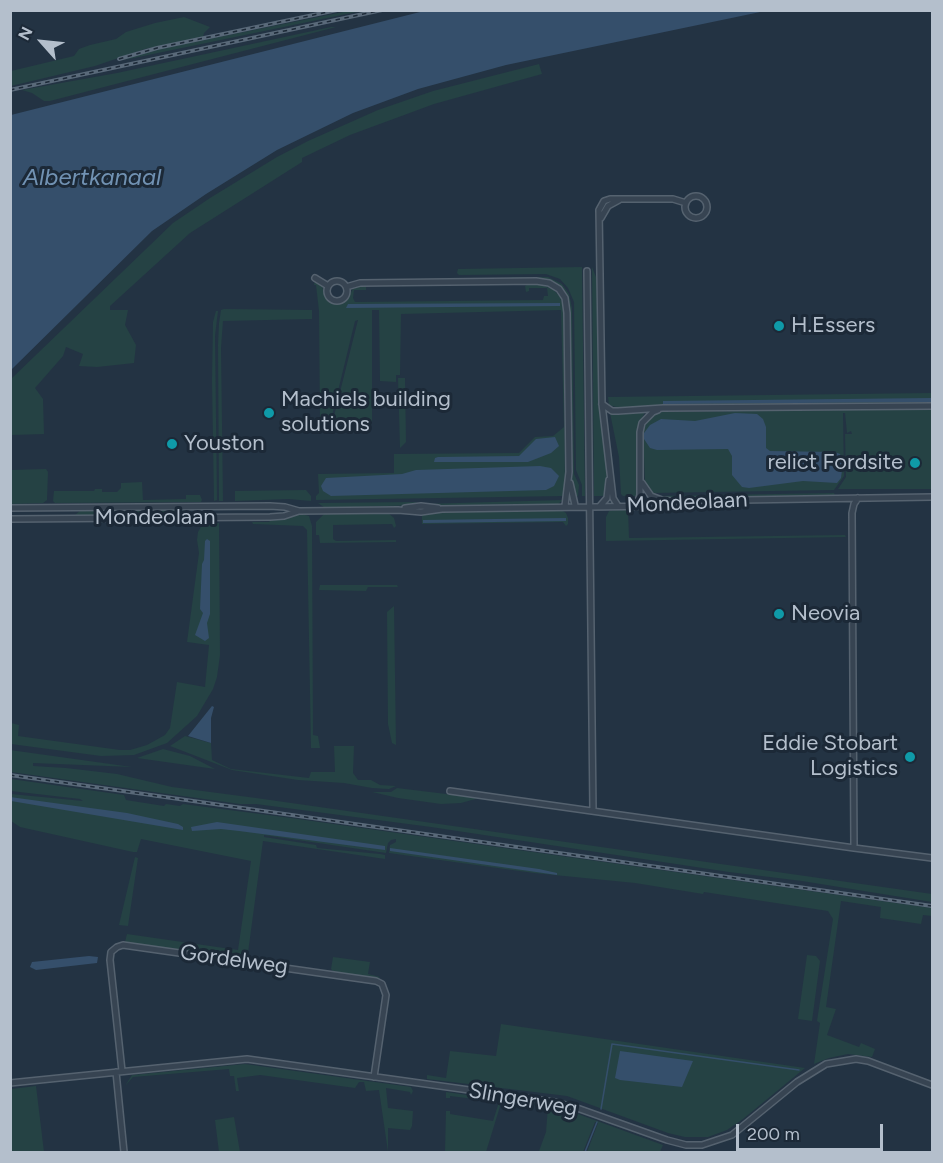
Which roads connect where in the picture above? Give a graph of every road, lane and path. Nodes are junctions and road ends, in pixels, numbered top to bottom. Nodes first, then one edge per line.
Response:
1 (686, 203) junction
2 (697, 218) junction
3 (697, 227) dead end
4 (587, 271) dead end
5 (315, 278) dead end
6 (328, 286) junction
7 (346, 286) junction
8 (602, 404) junction
9 (933, 406) edge
10 (663, 408) junction
11 (610, 466) junction
12 (569, 472) junction
13 (642, 481) junction
14 (933, 497) edge
15 (858, 498) junction
16 (839, 499) junction
17 (679, 501) junction
18 (590, 505) junction
19 (565, 506) junction
20 (575, 506) junction
21 (600, 506) junction
22 (621, 506) junction
23 (197, 507) junction
24 (10, 508) edge
25 (49, 508) junction
26 (65, 508) junction
27 (299, 511) junction
28 (852, 513) junction
29 (197, 517) junction
30 (10, 519) edge
31 (57, 519) junction
32 (70, 519) junction
33 (450, 790) dead end
34 (593, 811) junction
35 (854, 848) junction
36 (933, 858) edge
37 (119, 1071) junction
38 (374, 1077) junction
39 (10, 1083) edge
40 (933, 1085) edge
41 (124, 1152) edge

1 - 2 street
1 - 2 street
1 - 8 street, Mondeolaan
2 - 3 street
4 - 18 street
5 - 6 street
6 - 7 street
6 - 7 street
7 - 12 street
8 - 10 street
8 - 11 street, Mondeolaan
9 - 10 street
10 - 13 street
11 - 21 street
11 - 22 street
12 - 19 street
12 - 20 street
13 - 17 street
13 - 22 street
14 - 15 street, Mondeolaan
15 - 16 street, Mondeolaan
15 - 28 street
16 - 17 street, Mondeolaan
16 - 28 street
17 - 22 street, Mondeolaan
18 - 20 street, Mondeolaan
18 - 21 street, Mondeolaan
18 - 34 street
19 - 20 street, Mondeolaan
19 - 27 street, Mondeolaan
21 - 22 street, Mondeolaan
23 - 26 street, Mondeolaan
23 - 27 street, Mondeolaan
23 - 29 street
24 - 25 street, Mondeolaan
25 - 26 street, Mondeolaan
25 - 31 street
26 - 32 street
27 - 29 street, Mondeolaan
28 - 35 street
29 - 32 street, Mondeolaan
30 - 31 street, Mondeolaan
31 - 32 street, Mondeolaan
33 - 34 street
34 - 35 street
35 - 36 street
37 - 38 street, Slingerweg
37 - 38 street, Gordelweg
37 - 39 street, Slingerweg
37 - 41 street
38 - 40 street, Slingerweg

